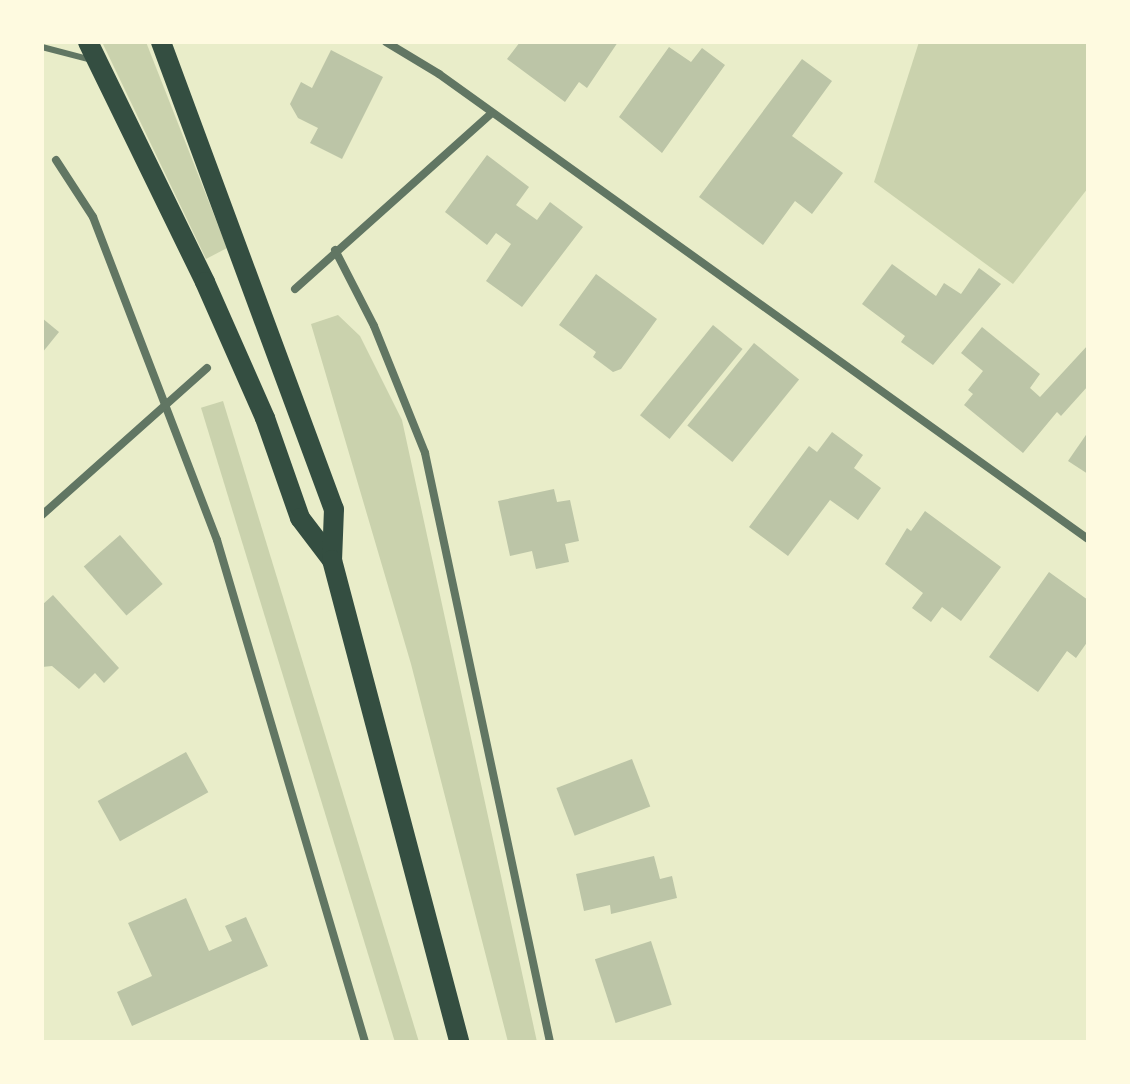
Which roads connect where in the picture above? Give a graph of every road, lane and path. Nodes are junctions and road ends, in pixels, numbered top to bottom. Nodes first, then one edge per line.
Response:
1 (88, 42) edge
2 (161, 42) edge
3 (386, 42) edge
4 (42, 47) edge
5 (98, 61) junction
6 (492, 113) junction
7 (56, 160) dead end
8 (335, 250) junction
9 (295, 289) dead end
10 (207, 368) dead end
11 (165, 407) junction
12 (42, 515) edge
13 (1088, 539) edge
14 (332, 560) junction
15 (365, 1042) edge
16 (459, 1042) edge
17 (550, 1042) edge

1 - 5 main road
2 - 14 main road
3 - 6 street
4 - 5 lane
5 - 14 main road
6 - 8 street
6 - 13 street
7 - 11 street
8 - 9 street
8 - 17 street
10 - 11 street
11 - 12 street
11 - 15 street
14 - 16 main road

